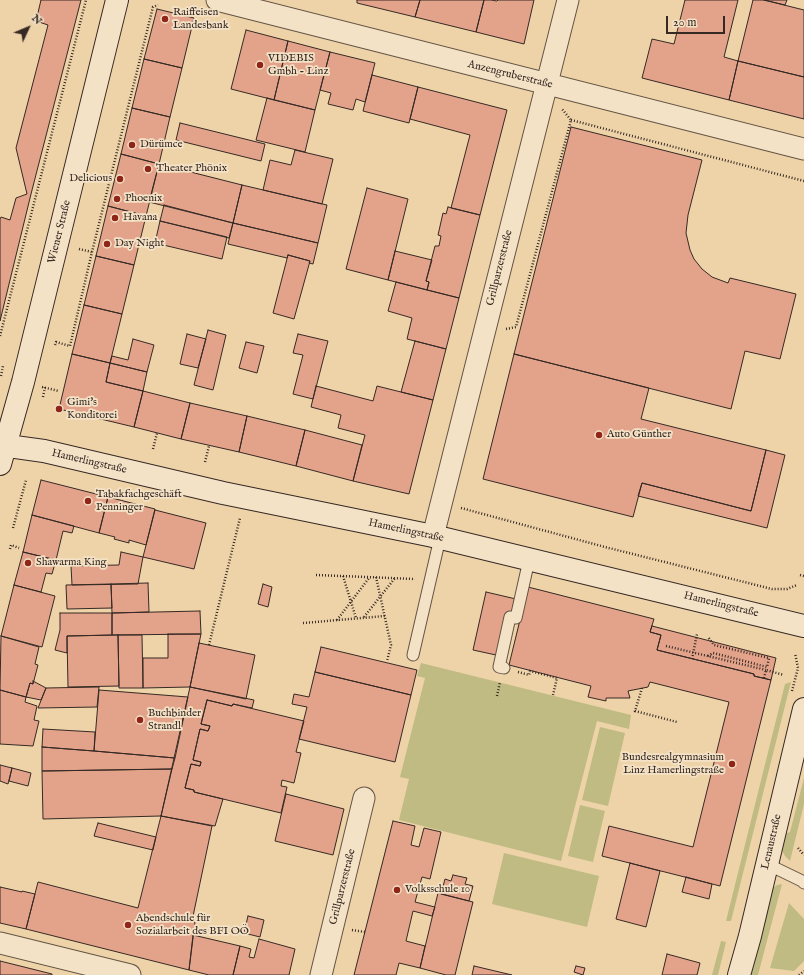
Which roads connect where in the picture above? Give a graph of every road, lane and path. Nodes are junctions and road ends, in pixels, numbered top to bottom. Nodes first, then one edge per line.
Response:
1 (86, 0) edge
2 (117, 0) edge
3 (216, 0) edge
4 (568, 0) edge
5 (158, 5) dead end
6 (546, 84) junction
7 (559, 105) dead end
8 (571, 120) junction
9 (804, 150) edge
10 (804, 181) edge
11 (79, 249) dead end
12 (92, 252) junction
13 (500, 331) dead end
14 (0, 336) edge
15 (56, 342) dead end
16 (3, 366) dead end
17 (1, 376) edge
18 (45, 388) dead end
19 (43, 397) dead end
20 (157, 433) dead end
21 (209, 446) dead end
22 (153, 449) dead end
23 (2, 451) edge
24 (205, 462) dead end
25 (26, 480) dead end
26 (457, 507) dead end
27 (240, 517) dead end
28 (14, 528) dead end
29 (437, 537) junction
30 (19, 548) dead end
31 (10, 549) dead end
32 (529, 560) junction
33 (316, 575) dead end
34 (800, 575) dead end
35 (343, 576) junction
36 (804, 576) edge
37 (369, 577) junction
38 (376, 577) junction
39 (395, 578) junction
40 (431, 580) junction
41 (797, 585) dead end
42 (380, 597) junction
43 (351, 601) junction
44 (385, 616) junction
45 (356, 618) junction
46 (364, 618) junction
47 (337, 620) junction
48 (303, 624) dead end
49 (804, 626) edge
50 (697, 634) dead end
51 (708, 637) dead end
52 (209, 645) dead end
53 (666, 646) dead end
54 (693, 653) junction
55 (413, 655) dead end
56 (708, 656) junction
57 (692, 658) dead end
58 (388, 661) dead end
59 (504, 668) dead end
60 (766, 670) junction
61 (530, 671) dead end
62 (784, 675) dead end
63 (764, 678) dead end
64 (642, 688) dead end
65 (553, 695) dead end
66 (804, 709) edge
67 (677, 722) dead end
68 (364, 798) dead end
69 (798, 848) dead end
70 (804, 855) edge
71 (767, 864) junction
72 (803, 882) edge
73 (350, 930) dead end
74 (365, 932) dead end
75 (0, 943) edge
76 (804, 971) edge
77 (130, 975) edge
78 (321, 975) edge
79 (739, 975) edge
80 (799, 975) edge

1 - 14 path
2 - 23 main road, Wiener Straße
3 - 6 street, Anzengruberstraße
4 - 6 street, Grillparzerstraße
5 - 12 path
6 - 9 street, Anzengruberstraße
6 - 29 street, Grillparzerstraße
7 - 8 path
8 - 10 path
8 - 13 path
11 - 12 path
12 - 15 path
16 - 17 path
18 - 19 path
20 - 22 path
21 - 24 path
23 - 29 main road, Hamerlingstraße
25 - 28 path
26 - 41 path
27 - 52 path
29 - 32 main road, Hamerlingstraße
29 - 40 lane
30 - 31 path
32 - 49 main road, Hamerlingstraße
32 - 59 lane
33 - 35 path
34 - 36 path
35 - 37 path
35 - 43 path
37 - 38 path
37 - 43 path
38 - 39 path
38 - 42 path
39 - 40 path
39 - 42 path
40 - 55 lane
42 - 44 path
42 - 46 path
43 - 45 path
43 - 47 path
44 - 46 path
44 - 58 path
45 - 46 path
45 - 47 path
47 - 48 path
50 - 54 path
51 - 56 path
53 - 54 path
54 - 56 path
54 - 57 path
56 - 60 path
60 - 62 path
60 - 63 path
61 - 65 path
64 - 67 path
66 - 71 main road, Lenaustraße
68 - 78 street, Grillparzerstraße
69 - 70 path
71 - 72 lane
71 - 79 main road, Lenaustraße
73 - 74 path
75 - 77 street
76 - 80 path

